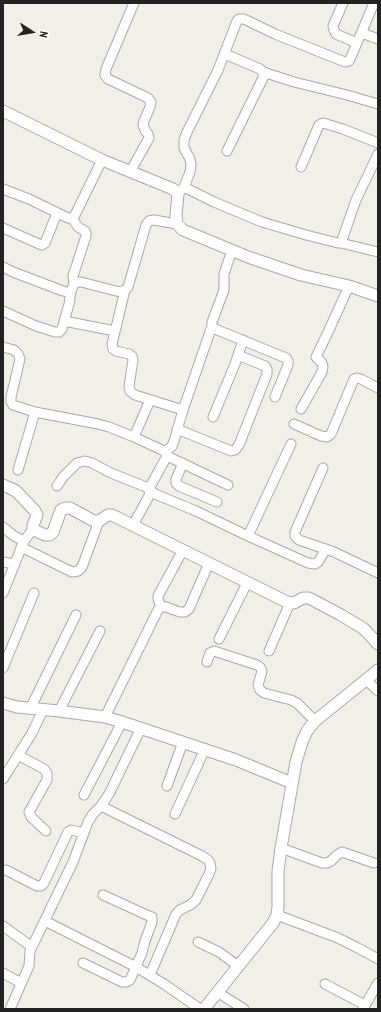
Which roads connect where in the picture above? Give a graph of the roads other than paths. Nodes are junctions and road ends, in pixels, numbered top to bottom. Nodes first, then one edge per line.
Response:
1 (134, 3) edge
2 (343, 3) edge
3 (374, 3) edge
4 (362, 33) junction
5 (378, 40) edge
6 (357, 43) junction
7 (225, 54) junction
8 (263, 72) junction
9 (378, 104) edge
10 (3, 111) edge
11 (378, 143) edge
12 (227, 151) dead end
13 (378, 154) edge
14 (102, 160) junction
15 (301, 166) dead end
16 (130, 172) junction
17 (3, 189) edge
18 (181, 191) junction
19 (57, 213) junction
20 (72, 218) junction
21 (177, 224) junction
22 (3, 228) edge
23 (341, 242) junction
24 (232, 250) junction
25 (378, 252) edge
26 (3, 267) edge
27 (349, 286) junction
28 (72, 287) junction
29 (125, 290) junction
30 (378, 296) edge
31 (3, 311) edge
32 (64, 322) junction
33 (212, 326) junction
34 (115, 331) junction
35 (243, 340) junction
36 (3, 347) edge
37 (238, 355) junction
38 (378, 388) edge
39 (275, 397) dead end
40 (150, 400) junction
41 (302, 409) dead end
42 (183, 410) junction
43 (35, 412) junction
44 (213, 416) dead end
45 (294, 424) dead end
46 (177, 429) junction
47 (134, 437) junction
48 (291, 444) dead end
49 (166, 454) junction
50 (183, 463) junction
51 (323, 468) dead end
52 (18, 470) dead end
53 (3, 485) edge
54 (228, 485) dead end
55 (58, 486) dead end
56 (150, 490) junction
57 (217, 502) dead end
58 (99, 521) junction
59 (133, 525) junction
60 (3, 527) edge
61 (33, 529) junction
62 (248, 536) junction
63 (23, 544) junction
64 (326, 549) junction
65 (182, 550) junction
66 (3, 562) edge
67 (209, 563) junction
68 (15, 564) junction
69 (378, 573) edge
70 (247, 583) junction
71 (3, 593) edge
72 (34, 593) dead end
73 (290, 603) junction
74 (161, 607) junction
75 (76, 615) dead end
76 (100, 631) dead end
77 (219, 639) dead end
78 (378, 644) edge
79 (269, 651) dead end
80 (207, 662) dead end
81 (3, 668) edge
82 (378, 670) edge
83 (366, 680) junction
84 (378, 691) edge
85 (3, 703) edge
86 (30, 709) junction
87 (44, 710) junction
88 (60, 711) junction
89 (105, 717) junction
90 (315, 721) junction
91 (122, 722) junction
92 (141, 728) junction
93 (183, 742) junction
94 (205, 749) junction
95 (18, 755) junction
96 (3, 779) edge
97 (292, 783) junction
98 (167, 786) dead end
99 (84, 794) dead end
100 (101, 806) junction
101 (175, 814) dead end
102 (46, 831) dead end
103 (84, 833) junction
104 (281, 848) junction
105 (374, 863) dead end
106 (6, 870) dead end
107 (103, 895) dead end
108 (277, 915) junction
109 (45, 921) junction
110 (3, 926) edge
111 (198, 942) dead end
112 (32, 947) junction
113 (378, 959) edge
114 (83, 963) dead end
115 (238, 966) junction
116 (136, 967) junction
117 (3, 973) edge
118 (150, 975) junction
119 (22, 983) junction
120 (378, 983) edge
121 (325, 984) dead end
122 (218, 992) junction
123 (364, 1007) edge
124 (10, 1009) edge
125 (200, 1009) edge
126 (204, 1009) edge
127 (244, 1009) edge

1 - 16 street
2 - 6 street
3 - 4 street
4 - 5 street
4 - 6 street
6 - 7 street
7 - 8 street
7 - 18 street
8 - 9 street
8 - 12 street
10 - 14 street
11 - 15 street
13 - 23 street
14 - 16 street
14 - 20 street
16 - 18 street
17 - 19 street
18 - 21 street
18 - 23 street
19 - 20 street
19 - 22 street
20 - 28 street
21 - 24 street
21 - 29 street
23 - 25 street
24 - 27 street
24 - 33 street
26 - 28 street
27 - 30 street
27 - 41 street
28 - 29 street
28 - 32 street
29 - 34 street
31 - 32 street
32 - 34 street
33 - 35 street
33 - 42 street
34 - 40 street
35 - 37 street
35 - 39 street
36 - 43 street
37 - 44 street
37 - 46 street
38 - 45 street
40 - 42 street
40 - 47 street
42 - 46 street
43 - 47 street
43 - 52 street
46 - 49 street
47 - 49 street
48 - 62 street
49 - 50 street
49 - 56 street
50 - 54 street
50 - 57 street
51 - 64 street
53 - 61 street
55 - 56 street
56 - 59 street
56 - 62 street
58 - 59 street
58 - 61 street
58 - 63 street
59 - 65 street
60 - 63 street
61 - 63 street
62 - 64 street
63 - 68 street
64 - 69 street
65 - 67 street
65 - 74 street
66 - 68 street
67 - 70 street
67 - 74 street
68 - 71 street
70 - 73 street
70 - 77 street
72 - 81 street
73 - 78 street
73 - 79 street
74 - 89 street
75 - 86 street
76 - 88 street
80 - 90 street
82 - 83 street
83 - 84 street
83 - 90 street
85 - 86 street
86 - 87 street
87 - 88 street
87 - 95 street
88 - 89 street
89 - 91 street
90 - 97 street
91 - 92 street
91 - 99 street
92 - 93 street
92 - 100 street
93 - 94 street
93 - 98 street
94 - 97 street
94 - 101 street
95 - 96 street
95 - 102 street
97 - 104 street
100 - 103 street
100 - 118 street
103 - 106 street
103 - 109 street
104 - 105 street
104 - 108 street
107 - 116 street
108 - 113 street
108 - 115 street
109 - 112 street
109 - 116 street
110 - 112 street
111 - 115 street
112 - 119 street
114 - 116 street
115 - 122 street
116 - 118 street
117 - 119 street
118 - 125 street
119 - 124 street
120 - 123 street
121 - 123 street
122 - 126 street
122 - 127 street

